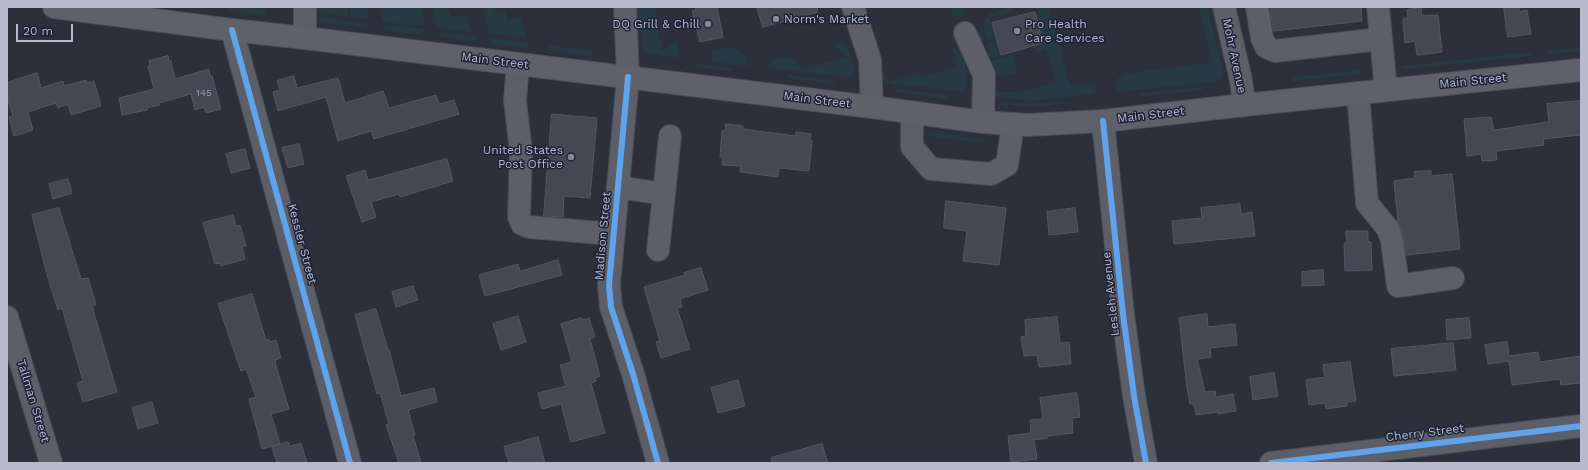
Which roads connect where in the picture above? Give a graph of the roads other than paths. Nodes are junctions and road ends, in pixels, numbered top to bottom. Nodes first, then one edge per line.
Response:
1 (54, 7) edge
2 (305, 7) edge
3 (625, 7) edge
4 (853, 7) edge
5 (1224, 7) edge
6 (1257, 7) edge
7 (1378, 7) edge
8 (134, 12) edge
9 (232, 30) junction
10 (965, 33) dead end
11 (305, 38) junction
12 (1380, 39) junction
13 (518, 64) junction
14 (1581, 70) edge
15 (628, 77) junction
16 (1386, 90) junction
17 (1358, 93) junction
18 (1244, 105) junction
19 (872, 107) junction
20 (912, 112) junction
21 (1103, 121) junction
22 (983, 122) junction
23 (1013, 124) junction
24 (670, 136) dead end
25 (618, 187) junction
26 (664, 194) junction
27 (614, 234) junction
28 (658, 250) dead end
29 (1453, 278) dead end
30 (7, 317) edge
31 (1581, 426) edge
32 (51, 463) edge
33 (350, 463) edge
34 (658, 463) edge
35 (1146, 463) edge
36 (1271, 463) edge

1 - 8 main road, Main Street
2 - 11 street
3 - 15 street, Madison Street
4 - 19 street
5 - 18 street, Mohr Avenue
6 - 12 street
7 - 12 street
8 - 9 main road, Main Street
9 - 11 main road, Main Street
9 - 33 street, Kessler Street
10 - 22 street
11 - 13 main road, Main Street
12 - 16 street
13 - 15 main road, Main Street
13 - 27 street
14 - 16 main road, Main Street
15 - 19 main road, Main Street
15 - 25 street, Madison Street
16 - 17 main road, Main Street
17 - 18 main road, Main Street
17 - 29 street
18 - 21 main road, Main Street
19 - 20 main road, Main Street
20 - 22 main road, Main Street
20 - 23 street
21 - 23 main road, Main Street
21 - 35 street, Lesleh Avenue
22 - 23 main road, Main Street
24 - 26 street
25 - 26 street
25 - 27 street, Madison Street
26 - 28 street
27 - 34 street, Madison Street
30 - 32 street, Tallman Street
31 - 36 street, Cherry Street

